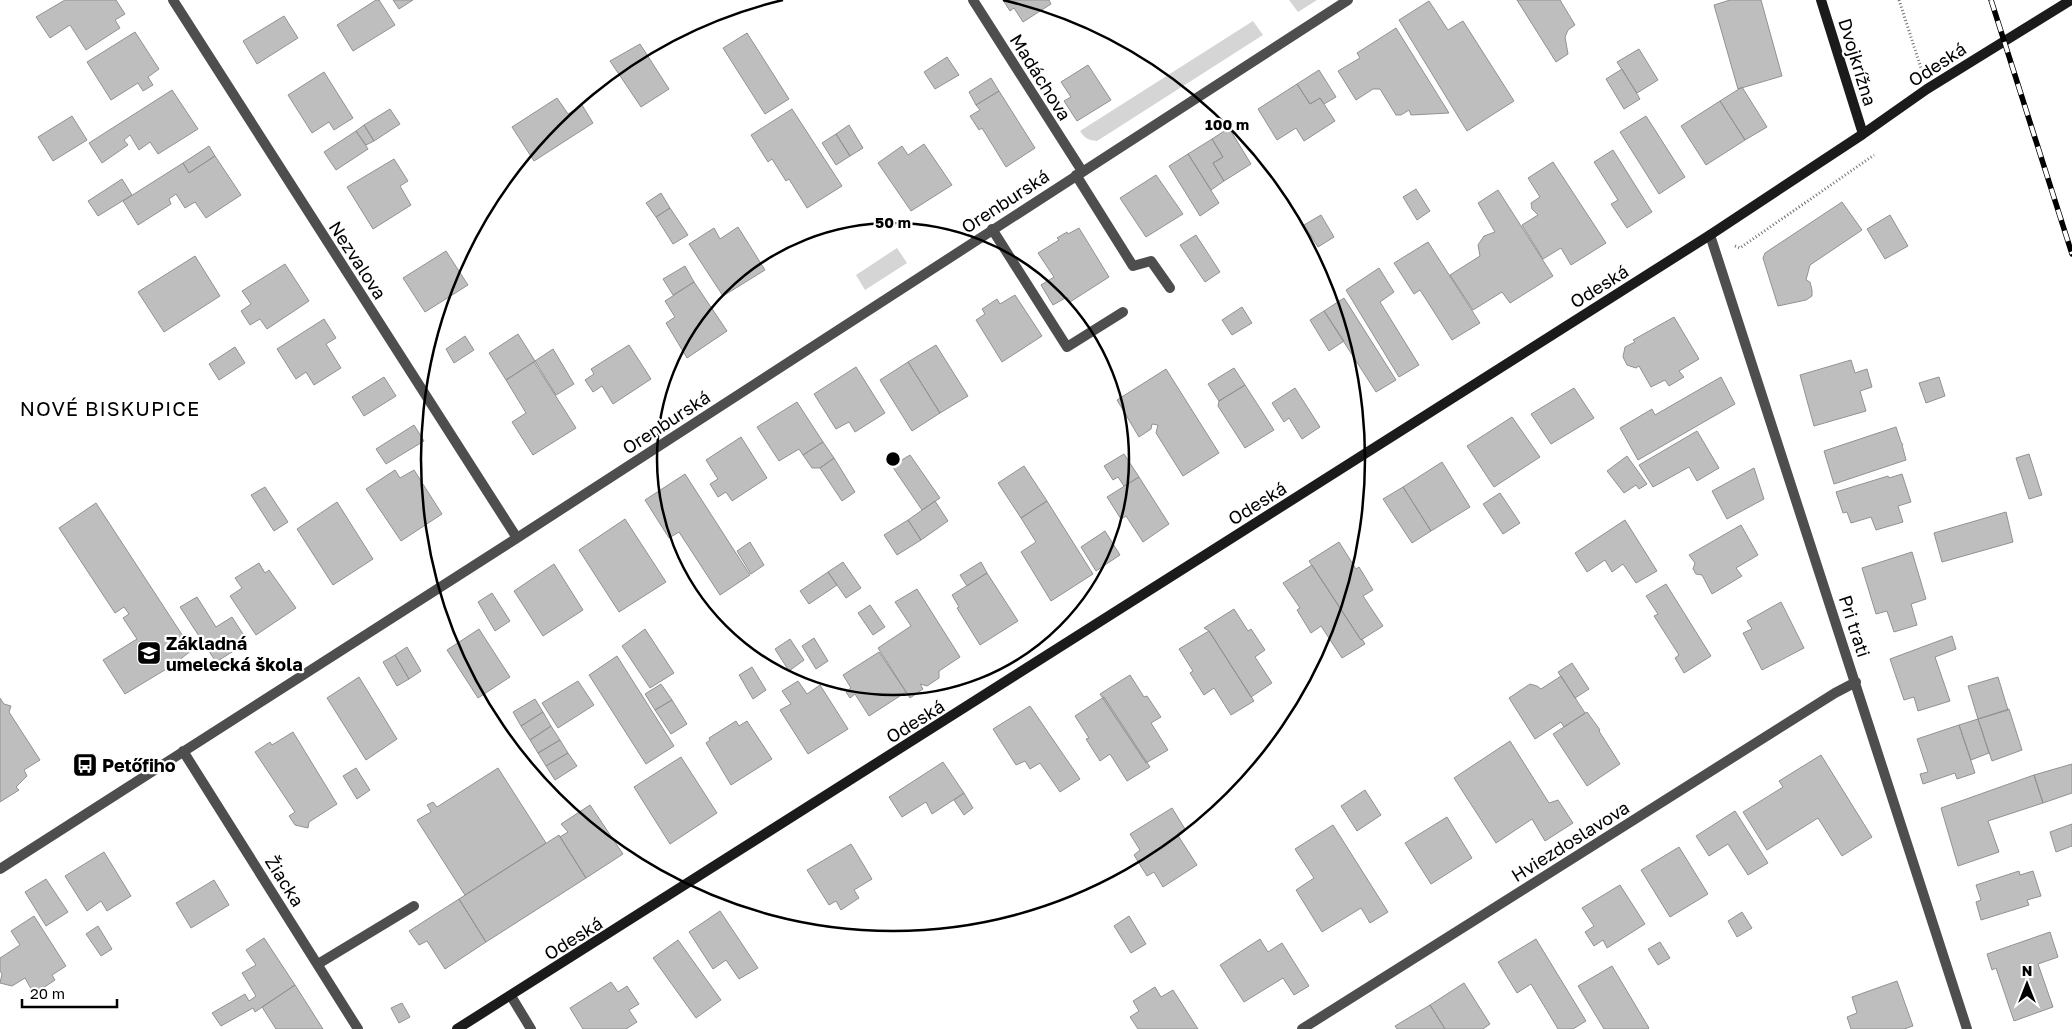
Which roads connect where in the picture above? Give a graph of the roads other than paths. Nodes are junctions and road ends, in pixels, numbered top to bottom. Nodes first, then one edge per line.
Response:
1 (173, 0) edge
2 (974, 0) edge
3 (1348, 0) edge
4 (1821, 0) edge
5 (2070, 0) edge
6 (1863, 134) junction
7 (1079, 173) junction
8 (992, 229) junction
9 (1710, 235) junction
10 (1170, 288) dead end
11 (1123, 312) dead end
12 (516, 538) junction
13 (1856, 682) junction
14 (183, 751) junction
15 (0, 868) edge
16 (414, 906) dead end
17 (318, 964) junction
18 (511, 996) junction
19 (358, 1029) edge
20 (457, 1029) edge
21 (531, 1029) edge
22 (1302, 1029) edge
23 (1967, 1029) edge

1 - 12 street, Nezvalova
2 - 7 street, Madáchova
3 - 7 street, Orenburská
4 - 6 street, Dvojkrížna
5 - 6 street, Odeská
6 - 9 street, Odeská
7 - 8 street, Orenburská
7 - 10 street, Madáchova
8 - 11 street
8 - 12 street, Orenburská
9 - 13 street, Pri trati
9 - 18 street, Odeská
12 - 14 street, Orenburská
13 - 22 street, Hviezdoslavova
13 - 23 street, Pri trati
14 - 15 street, Orenburská
14 - 17 street, Žiacka
16 - 17 street
17 - 19 street, Žiacka
18 - 20 street, Odeská
18 - 21 street

